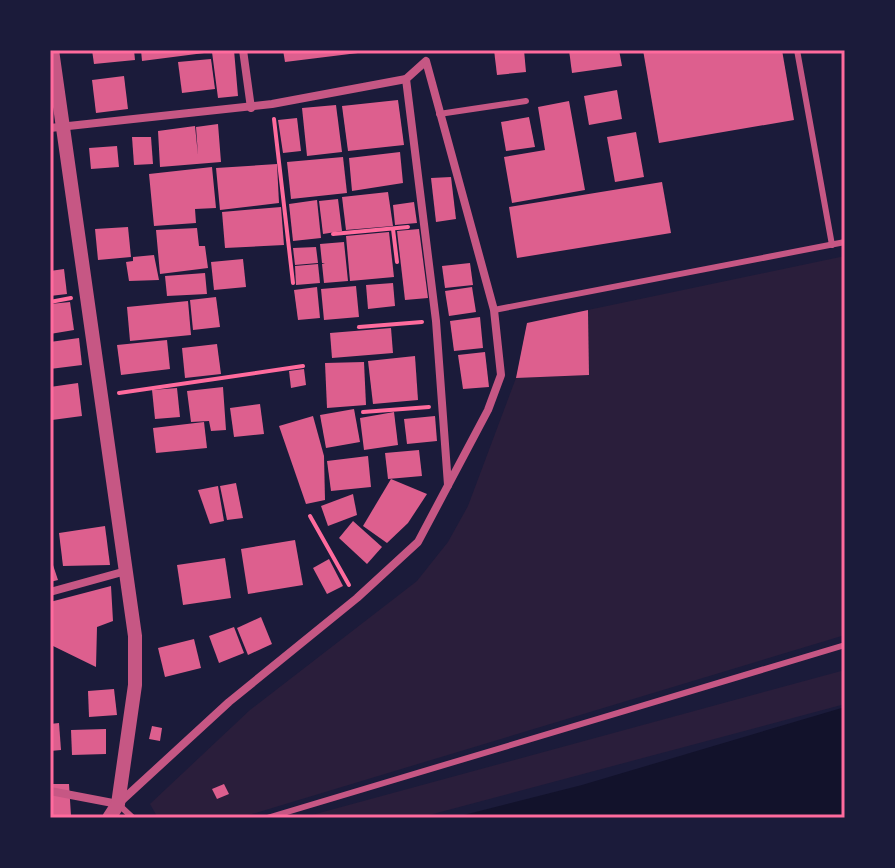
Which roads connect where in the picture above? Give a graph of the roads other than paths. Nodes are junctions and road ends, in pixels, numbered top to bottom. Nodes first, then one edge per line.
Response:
1 (52, 50) edge
2 (243, 50) edge
3 (425, 50) edge
4 (797, 50) edge
5 (426, 61) junction
6 (406, 79) junction
7 (526, 101) dead end
8 (251, 108) junction
9 (439, 114) junction
10 (56, 128) edge
11 (845, 242) edge
12 (832, 245) junction
13 (494, 310) junction
14 (448, 486) junction
15 (127, 570) junction
16 (50, 592) edge
17 (845, 645) edge
18 (50, 791) edge
19 (118, 804) junction
20 (109, 818) edge
21 (133, 818) edge
22 (267, 818) edge

1 - 10 street
2 - 8 street
3 - 5 lane
4 - 12 lane
5 - 6 street
5 - 9 street
6 - 8 street
6 - 14 street
7 - 9 lane
8 - 10 street
9 - 13 street
10 - 15 street
11 - 12 lane
12 - 13 lane
13 - 14 street
14 - 19 street
15 - 16 street
15 - 19 street
17 - 22 lane
18 - 19 street
19 - 20 street
19 - 21 lane

